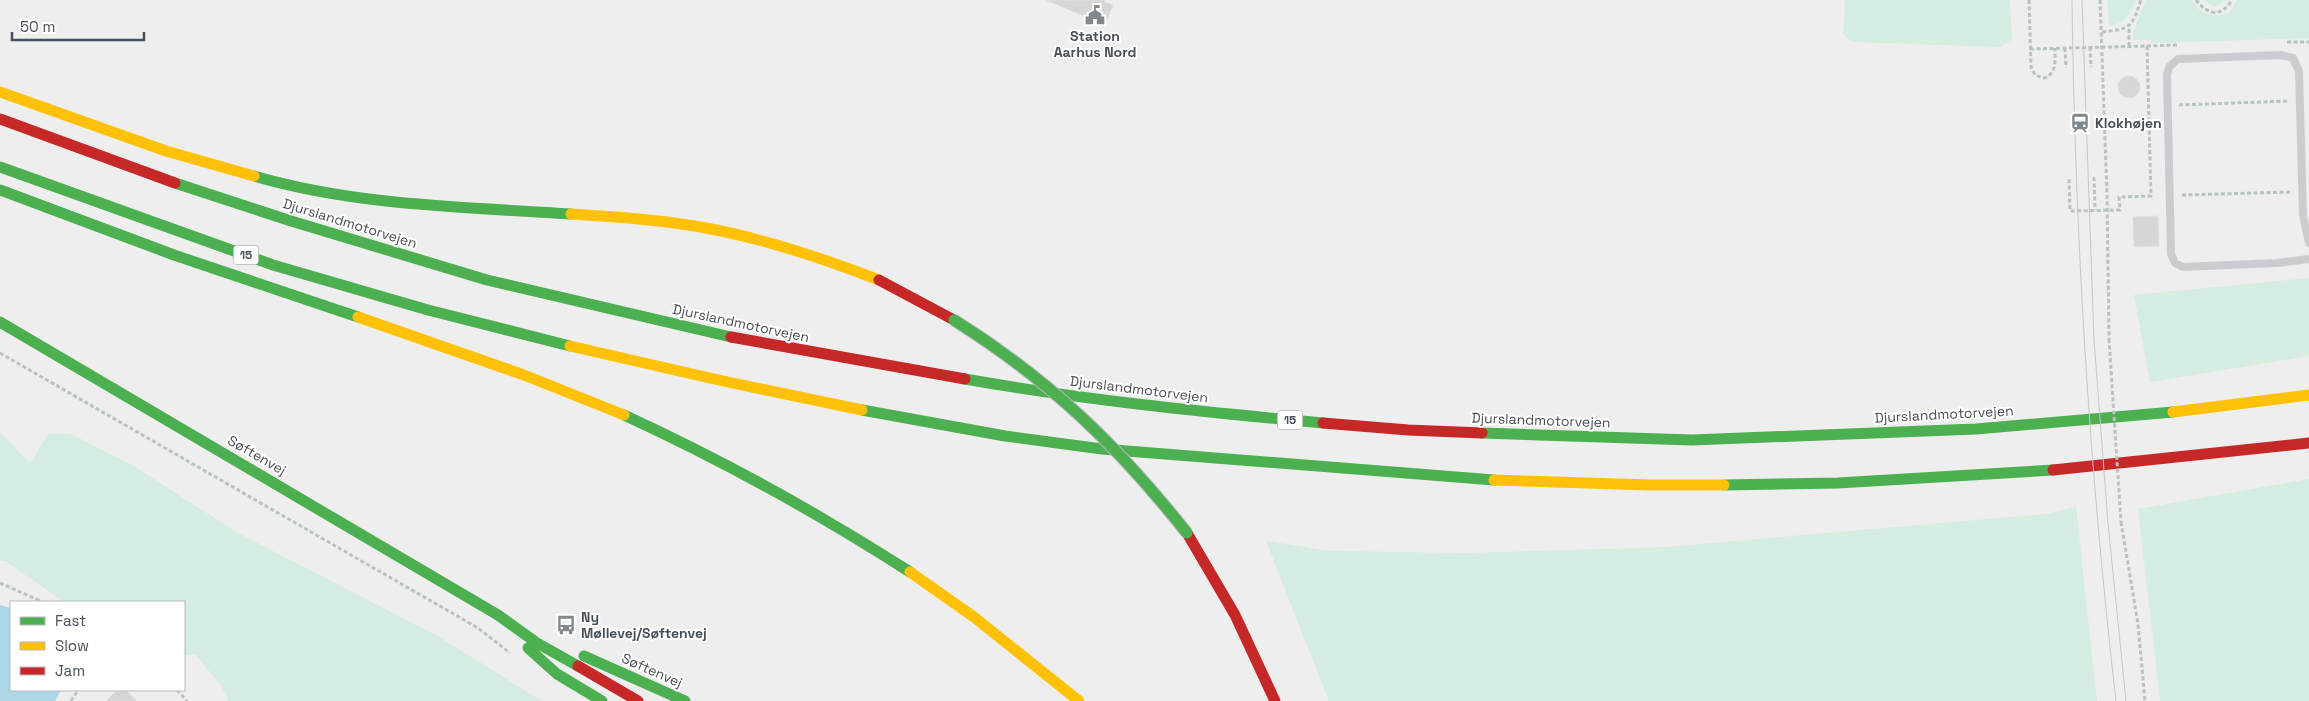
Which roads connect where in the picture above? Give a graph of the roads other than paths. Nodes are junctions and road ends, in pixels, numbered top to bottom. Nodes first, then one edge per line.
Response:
1 (0, 92) edge
2 (0, 119) edge
3 (0, 167) edge
4 (0, 190) edge
5 (2309, 243) edge
6 (2309, 258) edge
7 (0, 322) edge
8 (2309, 395) edge
9 (2309, 443) edge
10 (498, 615) junction
11 (602, 701) edge
12 (638, 701) edge
13 (685, 701) edge
14 (1079, 701) edge
15 (1275, 701) edge

1 - 15 main road, bridge
2 - 8 main road, Djurslandmotorvejen / 15
3 - 9 main road, 15
4 - 14 main road
5 - 6 lane
7 - 10 main road, Søftenvej
10 - 11 main road
10 - 12 main road, Søftenvej
10 - 13 main road, Søftenvej

